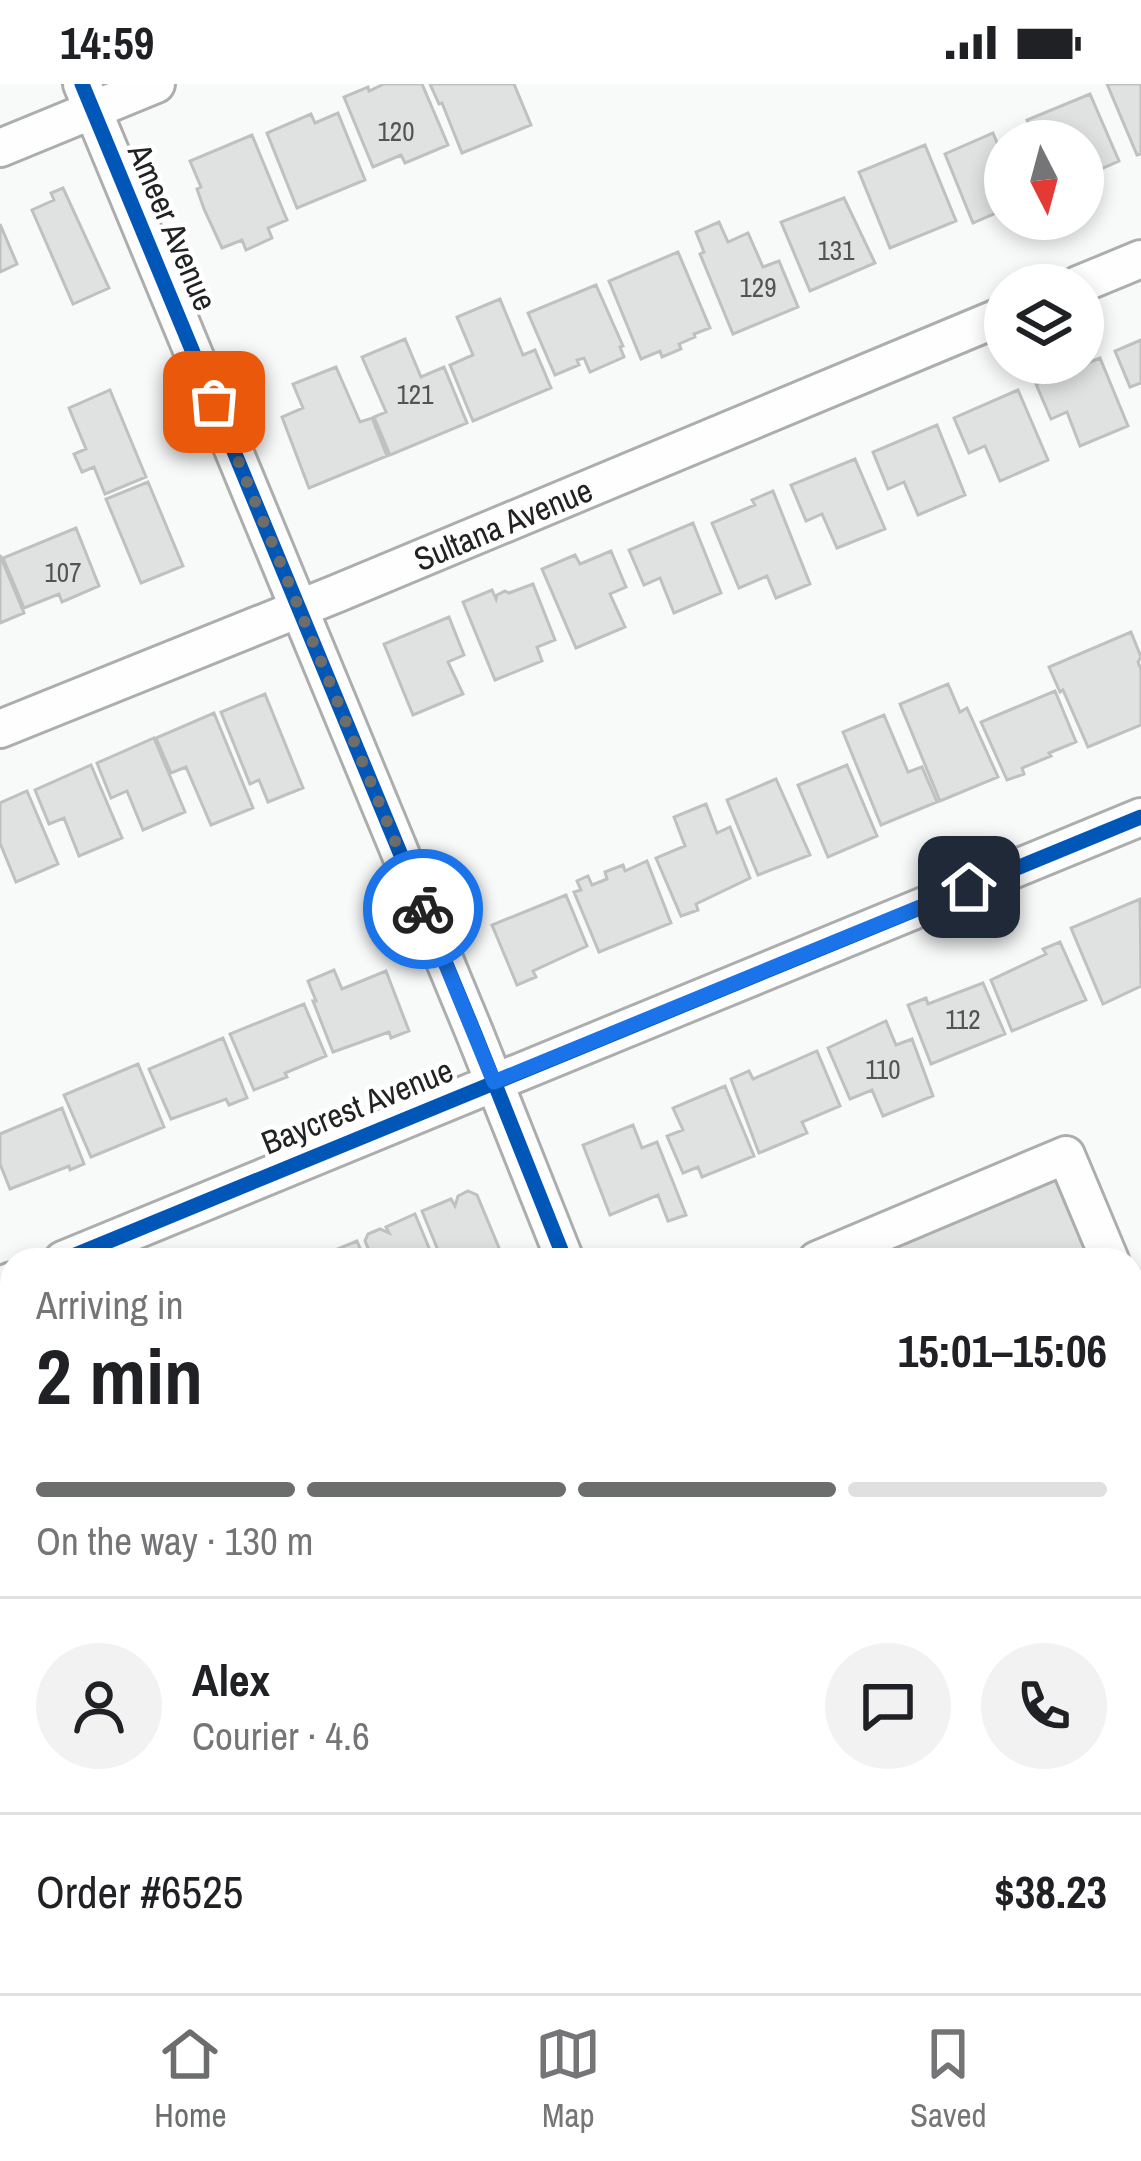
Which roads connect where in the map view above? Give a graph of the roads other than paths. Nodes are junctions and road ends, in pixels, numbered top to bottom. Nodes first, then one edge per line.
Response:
1 (156, 84) edge
2 (87, 97) edge
3 (0, 148) edge
4 (1141, 259) edge
5 (1104, 274) edge
6 (984, 324) edge
7 (300, 608) junction
8 (0, 729) edge
9 (1141, 817) edge
10 (494, 1082) junction
11 (92, 1248) edge
12 (560, 1248) edge
13 (845, 1248) edge
14 (1105, 1248) edge

1 - 2 street
2 - 3 street
2 - 7 street, Ameer Avenue
4 - 5 street
6 - 7 street, Sultana Avenue
7 - 8 street, Sultana Avenue
7 - 10 street, Ameer Avenue
9 - 10 street, Baycrest Avenue
10 - 11 street, Baycrest Avenue
10 - 12 street, Ameer Avenue
13 - 14 street

